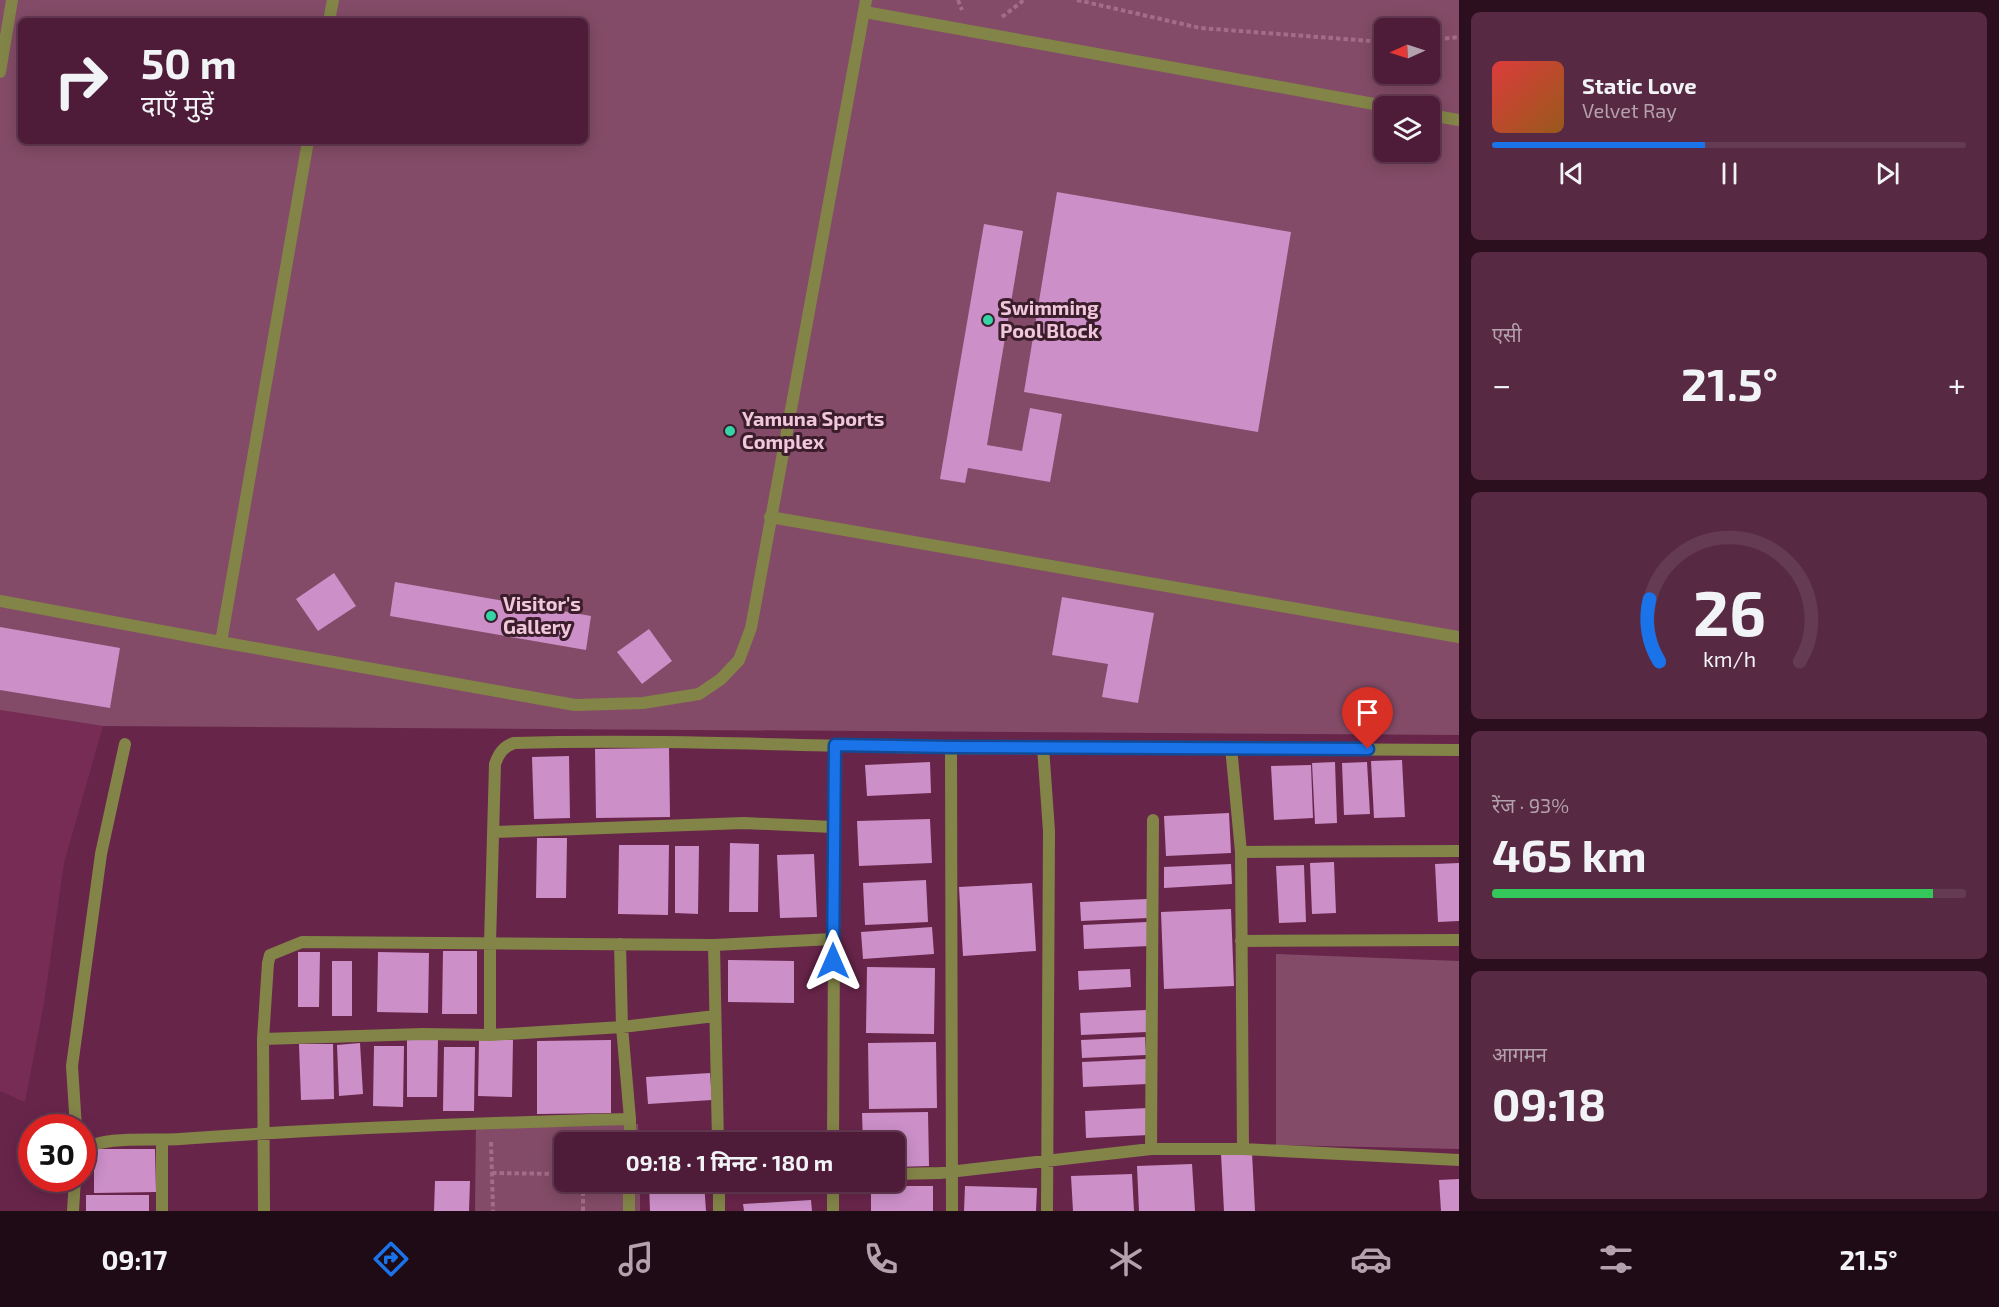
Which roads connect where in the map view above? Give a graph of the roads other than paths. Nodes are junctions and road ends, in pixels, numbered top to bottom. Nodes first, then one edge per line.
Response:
1 (12, 0) edge
2 (333, 0) edge
3 (866, 6) edge
4 (330, 18) edge
5 (0, 72) edge
6 (1374, 104) edge
7 (1440, 117) edge
8 (1459, 120) edge
9 (307, 144) edge
10 (770, 517) junction
11 (0, 601) edge
12 (1459, 637) edge
13 (220, 642) junction
14 (125, 744) dead end
15 (835, 745) junction
16 (951, 747) junction
17 (1043, 747) junction
18 (1231, 747) junction
19 (1459, 750) edge
20 (1153, 820) dead end
21 (833, 827) junction
22 (494, 832) junction
23 (1240, 852) junction
24 (1459, 852) edge
25 (833, 939) junction
26 (1459, 940) edge
27 (1241, 941) junction
28 (490, 943) junction
29 (620, 944) junction
30 (714, 945) junction
31 (715, 1016) junction
32 (622, 1027) junction
33 (490, 1035) junction
34 (263, 1039) junction
35 (75, 1114) edge
36 (630, 1119) junction
37 (630, 1132) edge
38 (718, 1132) edge
39 (833, 1132) edge
40 (265, 1133) junction
41 (162, 1141) junction
42 (96, 1144) edge
43 (1151, 1149) junction
44 (1243, 1149) junction
45 (1047, 1160) junction
46 (1459, 1160) edge
47 (952, 1172) junction
48 (905, 1174) edge
49 (74, 1192) edge
50 (629, 1192) edge
51 (719, 1192) edge
52 (833, 1192) edge
53 (73, 1211) edge
54 (162, 1211) edge
55 (264, 1211) edge
56 (629, 1211) edge
57 (719, 1211) edge
58 (833, 1211) edge
59 (952, 1211) edge
60 (1047, 1211) edge

1 - 5 street
2 - 4 street
3 - 6 street
3 - 10 street
7 - 8 street
9 - 13 street
10 - 12 street
10 - 13 street
11 - 13 street
14 - 35 street
15 - 16 street
15 - 21 street
15 - 22 street
16 - 17 street
16 - 47 street
17 - 18 street
17 - 45 street
18 - 19 street
18 - 23 street
20 - 43 street
21 - 22 street
21 - 25 street
22 - 28 street
23 - 24 street
23 - 27 street
25 - 30 street
25 - 39 street
26 - 27 street
27 - 44 street
28 - 29 street
28 - 33 street
28 - 34 street
29 - 30 street
29 - 32 street
30 - 31 street
31 - 32 street
31 - 38 street
32 - 33 street
32 - 36 street
33 - 34 street
34 - 40 street
36 - 37 street
36 - 40 street
40 - 41 street
40 - 55 street
41 - 42 street
41 - 54 street
43 - 44 street
43 - 45 street
44 - 46 street
45 - 47 street
45 - 60 street
47 - 48 street
47 - 59 street
49 - 53 street
50 - 56 street
51 - 57 street
52 - 58 street

